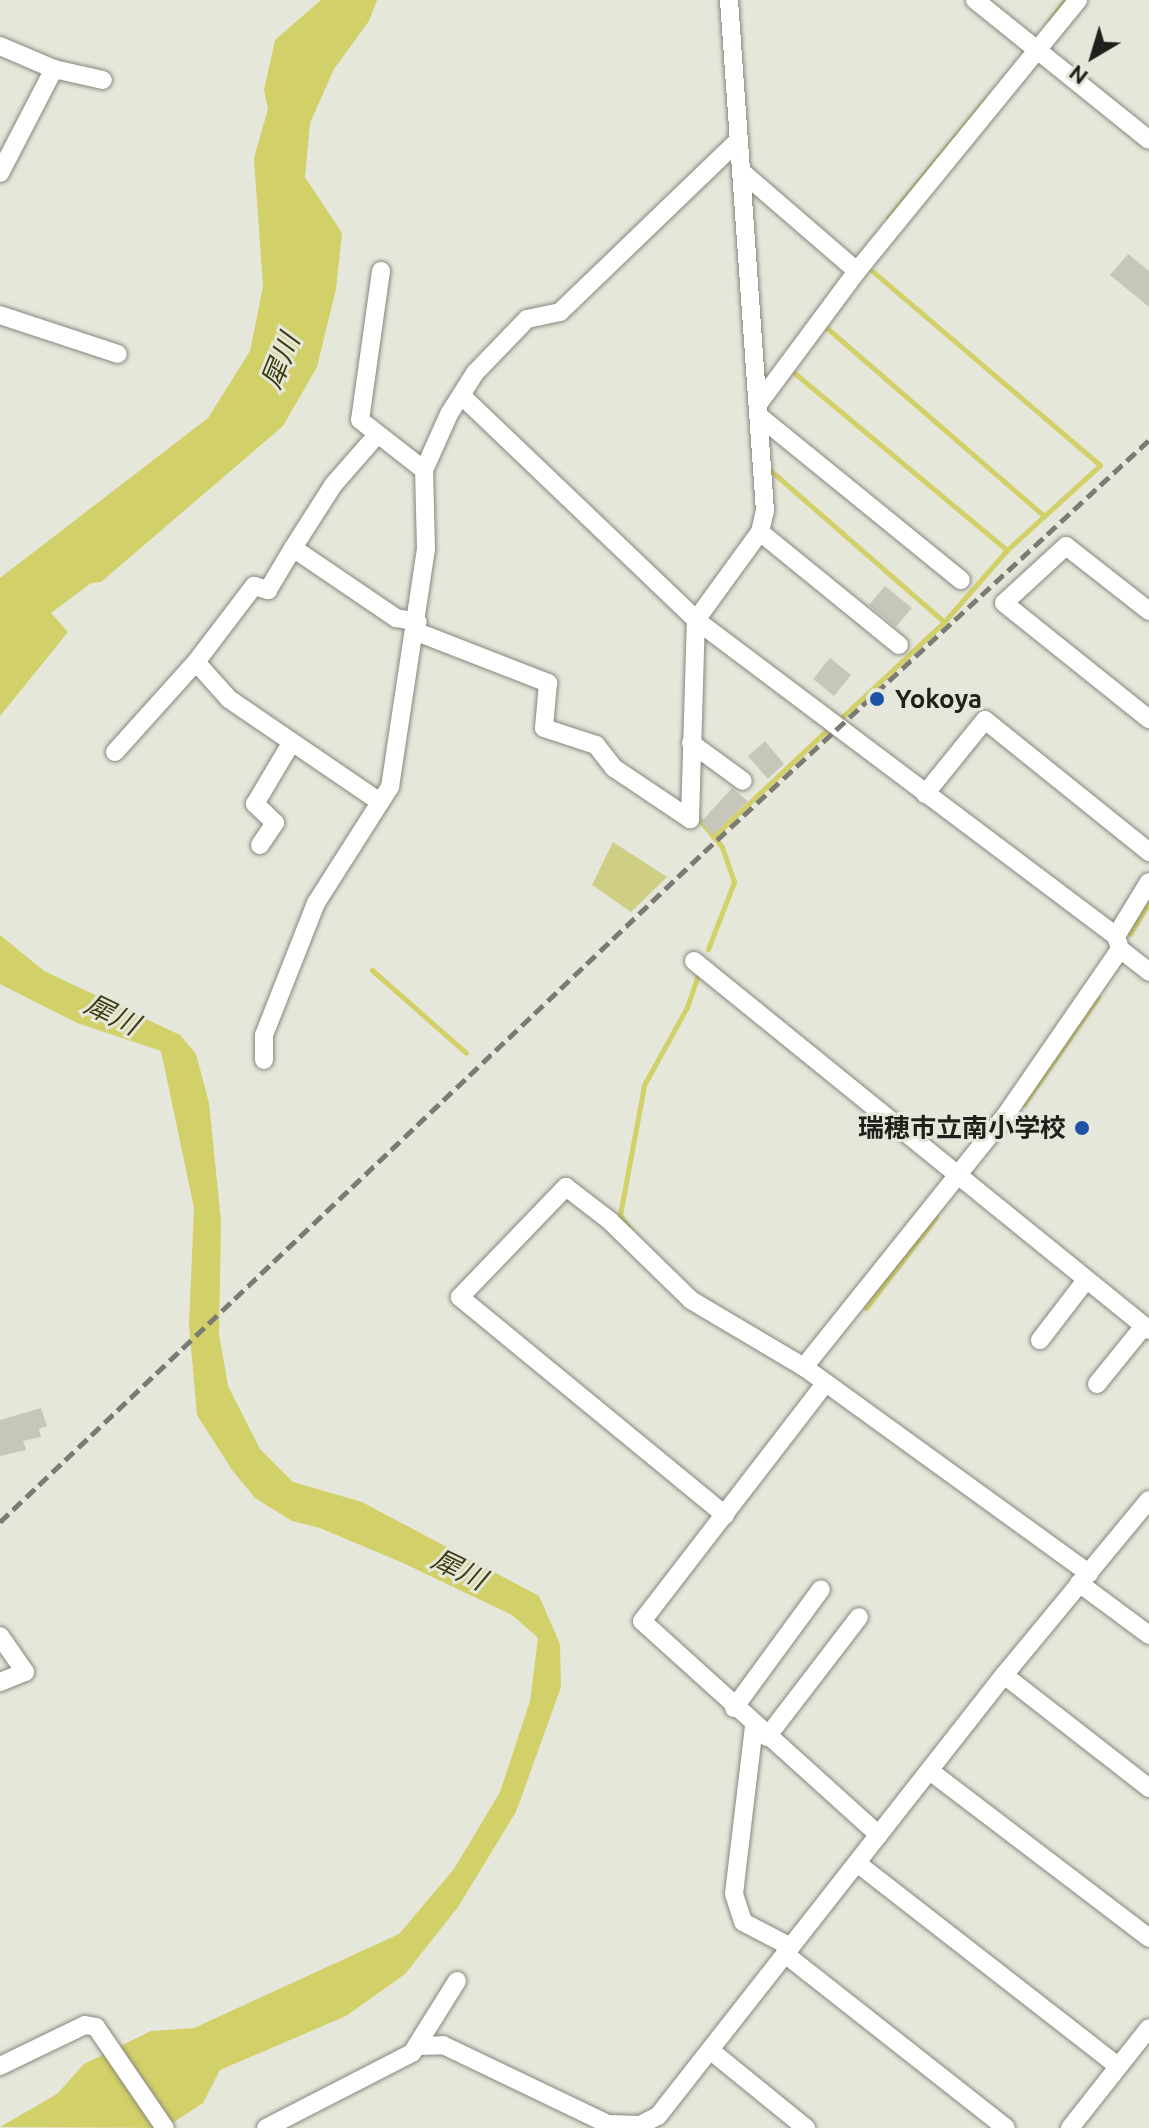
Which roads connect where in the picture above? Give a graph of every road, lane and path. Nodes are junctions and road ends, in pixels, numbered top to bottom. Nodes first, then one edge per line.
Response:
1 (729, 0) edge
2 (975, 0) edge
3 (1078, 0) edge
4 (0, 46) edge
5 (1038, 51) junction
6 (54, 69) junction
7 (103, 80) dead end
8 (739, 140) junction
9 (1149, 140) edge
10 (741, 171) junction
11 (0, 173) edge
12 (381, 271) dead end
13 (857, 271) junction
14 (0, 315) edge
15 (118, 354) dead end
16 (463, 397) junction
17 (759, 410) junction
18 (376, 436) junction
19 (424, 470) junction
20 (760, 532) junction
21 (293, 548) junction
22 (961, 580) dead end
23 (1149, 611) edge
24 (696, 620) junction
25 (418, 627) junction
26 (899, 645) dead end
27 (196, 662) junction
28 (1149, 719) edge
29 (691, 743) junction
30 (290, 745) junction
31 (115, 752) dead end
32 (743, 781) dead end
33 (925, 794) junction
34 (380, 802) junction
35 (260, 845) dead end
36 (1149, 852) edge
37 (1149, 882) edge
38 (1118, 943) junction
39 (694, 961) dead end
40 (1149, 972) edge
41 (264, 1060) dead end
42 (960, 1175) junction
43 (1086, 1280) junction
44 (1146, 1328) edge
45 (1040, 1340) dead end
46 (804, 1367) junction
47 (1097, 1384) dead end
48 (824, 1385) junction
49 (1149, 1500) edge
50 (725, 1515) junction
51 (1084, 1578) junction
52 (821, 1589) dead end
53 (859, 1617) dead end
54 (1149, 1635) edge
55 (0, 1636) edge
56 (1004, 1675) junction
57 (0, 1682) edge
58 (734, 1708) junction
59 (760, 1732) junction
60 (930, 1771) junction
61 (1149, 1788) edge
62 (879, 1835) junction
63 (857, 1863) junction
64 (1149, 1938) edge
65 (788, 1950) junction
66 (457, 1981) dead end
67 (1149, 2028) edge
68 (420, 2046) junction
69 (710, 2050) junction
70 (0, 2066) edge
71 (1118, 2066) junction
72 (656, 2122) edge
73 (165, 2128) edge
74 (266, 2128) edge
75 (806, 2128) edge
76 (1006, 2128) edge
77 (1070, 2128) edge

1 - 8 street
2 - 5 street
3 - 5 street
4 - 6 street
5 - 9 street
5 - 13 street
6 - 7 street
6 - 11 street
8 - 10 street
8 - 16 street
10 - 13 street
10 - 17 street
12 - 18 street
13 - 17 street
14 - 15 street
16 - 19 street
16 - 24 street
17 - 20 street
17 - 22 street
18 - 19 street
18 - 21 street
19 - 25 street
20 - 24 street
20 - 26 street
21 - 25 street
21 - 27 street
23 - 28 street
24 - 29 street
24 - 33 street
25 - 29 street
25 - 34 street
27 - 30 street
27 - 31 street
29 - 32 street
30 - 34 street
30 - 35 street
33 - 36 street
33 - 38 street
34 - 41 street
37 - 38 street
38 - 40 street
38 - 42 street
39 - 42 street
42 - 43 street
42 - 46 street
43 - 44 street
43 - 45 street
44 - 47 street
46 - 48 street
46 - 50 street
48 - 50 street
48 - 51 street
49 - 51 street
50 - 58 street
51 - 54 street
51 - 56 street
52 - 58 street
53 - 59 street
55 - 57 street
56 - 60 street
56 - 61 street
58 - 59 street
59 - 62 street
59 - 65 street
60 - 62 street
60 - 64 street
62 - 63 street
63 - 65 street
63 - 71 street
65 - 69 street
65 - 76 street
66 - 68 street
67 - 71 street
68 - 72 street
68 - 74 street
69 - 72 street
69 - 75 street
70 - 73 street
71 - 77 street

